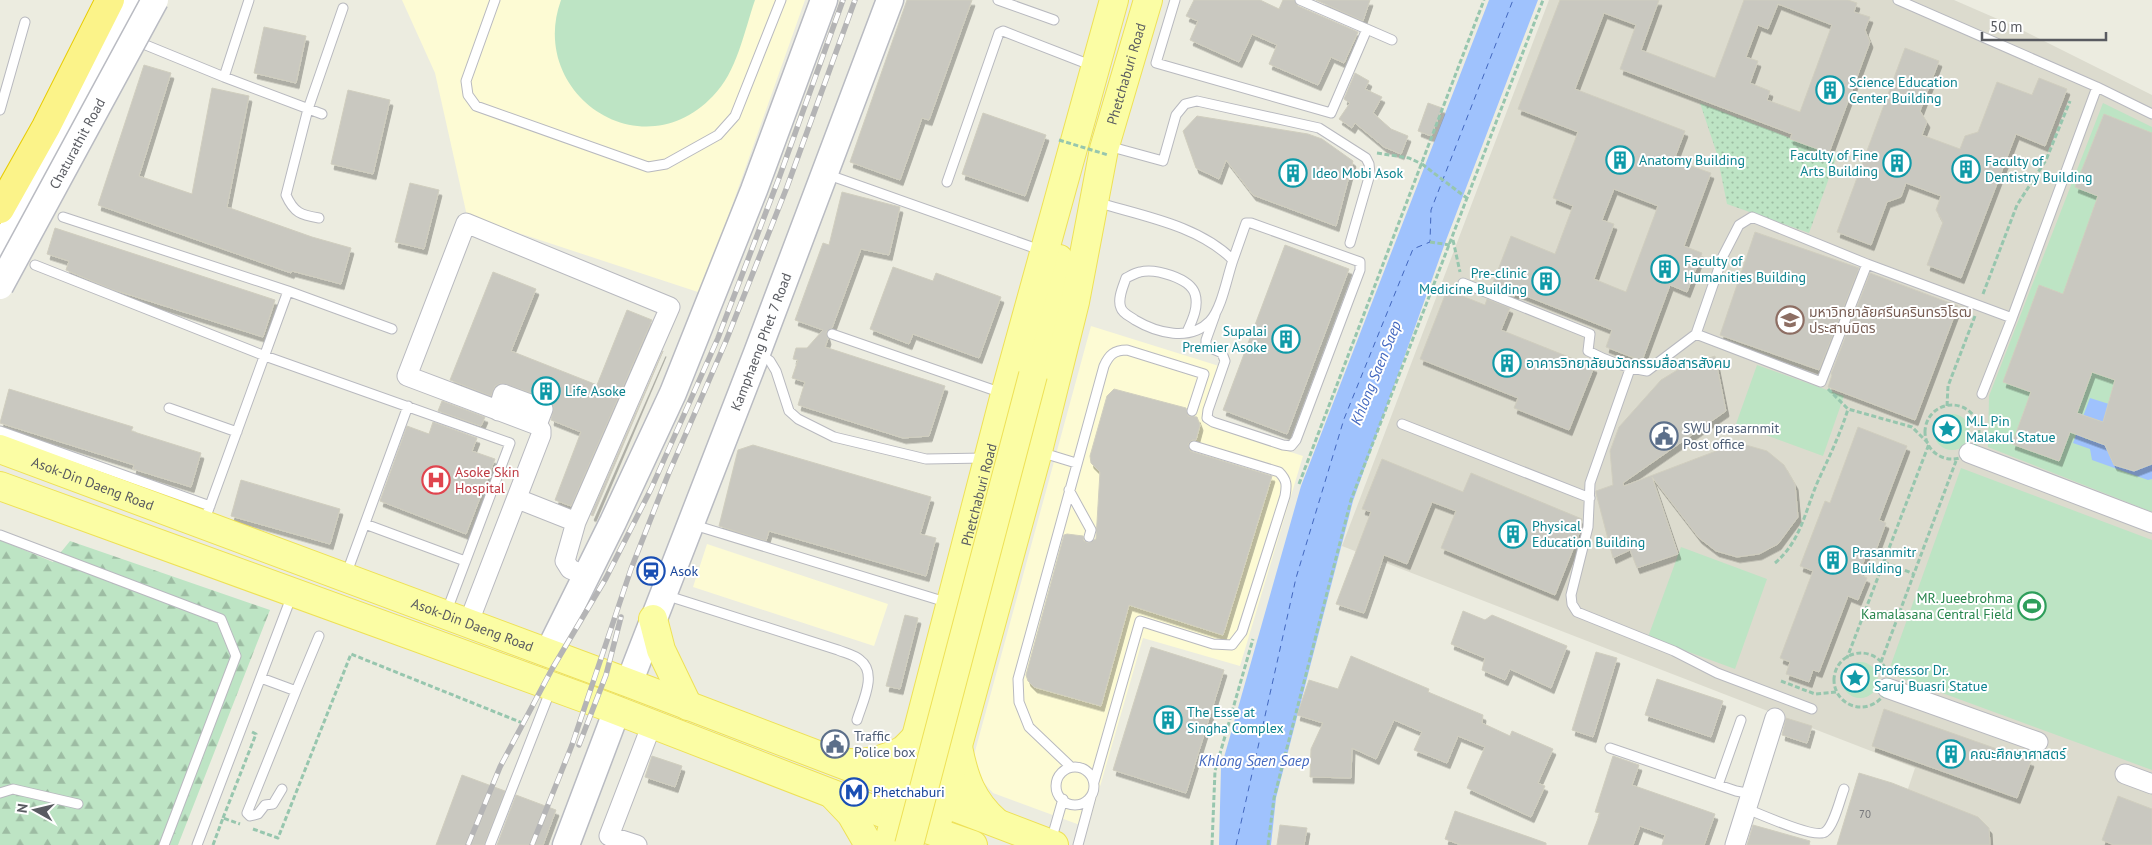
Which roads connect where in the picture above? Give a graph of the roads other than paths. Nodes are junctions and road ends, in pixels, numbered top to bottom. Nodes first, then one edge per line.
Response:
1 (110, 0) edge
2 (135, 0) edge
3 (155, 0) edge
4 (249, 0) edge
5 (495, 0) edge
6 (781, 0) edge
7 (824, 0) edge
8 (890, 0) edge
9 (998, 0) edge
10 (1114, 0) edge
11 (1148, 0) edge
12 (1176, 0) edge
13 (1300, 0) edge
14 (1898, 0) edge
15 (343, 8) dead end
16 (1054, 20) dead end
17 (25, 22) dead end
18 (1366, 29) junction
19 (117, 33) junction
20 (1392, 40) dead end
21 (1095, 67) junction
22 (224, 77) junction
23 (2097, 87) junction
24 (308, 109) junction
25 (0, 110) edge
26 (322, 114) dead end
27 (2152, 114) edge
28 (1106, 150) junction
29 (824, 173) junction
30 (948, 182) dead end
31 (1093, 202) junction
32 (0, 209) edge
33 (63, 216) dead end
34 (320, 218) dead end
35 (1350, 243) dead end
36 (1052, 251) junction
37 (0, 252) edge
38 (1233, 260) junction
39 (1867, 264) junction
40 (35, 265) dead end
41 (1463, 283) road end
42 (0, 286) edge
43 (288, 291) junction
44 (1215, 315) junction
45 (2012, 318) junction
46 (392, 329) dead end
47 (1187, 332) junction
48 (832, 334) dead end
49 (1696, 334) junction
50 (758, 353) junction
51 (265, 356) junction
52 (1630, 369) junction
53 (1004, 394) junction
54 (1982, 394) dead end
55 (408, 406) junction
56 (169, 408) dead end
57 (1192, 411) dead end
58 (1402, 424) dead end
59 (0, 431) edge
60 (238, 432) junction
61 (1194, 446) dead end
62 (0, 449) edge
63 (1038, 451) junction
64 (1963, 455) road end
65 (989, 458) junction
66 (1076, 463) junction
67 (0, 486) edge
68 (1068, 490) junction
69 (1590, 498) junction
70 (518, 499) junction
71 (207, 515) junction
72 (576, 522) junction
73 (365, 524) junction
74 (690, 524) junction
75 (2152, 524) edge
76 (0, 535) edge
77 (1089, 537) dead end
78 (465, 561) junction
79 (586, 576) junction
80 (346, 578) junction
81 (293, 592) junction
82 (663, 594) junction
83 (951, 608) junction
84 (653, 619) junction
85 (457, 620) junction
86 (991, 621) junction
87 (319, 636) dead end
88 (548, 653) junction
89 (260, 678) junction
90 (629, 683) junction
91 (552, 687) junction
92 (1887, 688) road end
93 (296, 691) junction
94 (688, 706) junction
95 (1812, 709) dead end
96 (617, 710) junction
97 (1775, 718) dead end
98 (857, 720) dead end
99 (1740, 720) dead end
100 (652, 724) junction
101 (918, 735) junction
102 (2038, 742) dead end
103 (958, 745) junction
104 (1610, 748) dead end
105 (818, 756) junction
106 (1071, 767) junction
107 (2125, 774) dead end
108 (1094, 782) junction
109 (1718, 784) junction
110 (2152, 784) edge
111 (282, 789) dead end
112 (904, 789) junction
113 (1844, 789) dead end
114 (831, 792) junction
115 (0, 793) edge
116 (1092, 794) junction
117 (1062, 799) junction
118 (943, 802) junction
119 (1749, 802) junction
120 (78, 804) dead end
121 (895, 818) junction
122 (1000, 825) junction
123 (932, 838) edge
124 (1052, 844) edge
125 (164, 845) edge
126 (197, 845) edge
127 (490, 845) edge
128 (566, 845) edge
129 (637, 845) edge
130 (869, 845) edge
131 (888, 845) edge
132 (909, 845) edge
133 (973, 845) edge
134 (1078, 845) edge
135 (1736, 845) edge

1 - 32 highway
2 - 19 street, Chaturathit Road
3 - 42 street, Chaturathit Road, bridge
4 - 22 lane
5 - 6 lane
7 - 79 street
8 - 29 street, Kamphaeng Phet 7 Road
9 - 16 lane
10 - 21 main road, Phetchaburi Road
11 - 28 main road, Phetchaburi Road
12 - 18 lane
13 - 18 lane
14 - 23 lane
15 - 24 lane
17 - 25 lane
18 - 20 lane
19 - 22 lane
19 - 37 street, Chaturathit Road
21 - 30 lane
21 - 36 main road, Phetchaburi Road
22 - 24 lane
23 - 27 lane
23 - 45 lane
24 - 26 lane
24 - 34 lane
28 - 31 main road, Phetchaburi Road
28 - 35 lane
28 - 36 main road, Phetchaburi Road
29 - 36 lane
29 - 50 street, Kamphaeng Phet 7 Road
31 - 38 lane
31 - 63 main road, Phetchaburi Road
33 - 43 lane
36 - 53 main road, Phetchaburi Road
36 - 132 main road, Phetchaburi Road, bridge
38 - 44 lane
38 - 44 lane
39 - 45 lane
39 - 49 lane
39 - 49 lane
40 - 51 lane
41 - 52 lane
43 - 46 lane
43 - 51 lane
44 - 47 lane
45 - 54 lane
47 - 47 lane
48 - 53 lane
49 - 52 lane
50 - 65 lane
50 - 74 street, Kamphaeng Phet 7 Road
51 - 55 lane
51 - 60 lane
52 - 69 lane
53 - 65 main road, Phetchaburi Road
55 - 73 lane
55 - 78 lane
56 - 60 lane
57 - 66 lane
58 - 69 lane
59 - 71 lane
60 - 71 lane
61 - 108 lane
62 - 71 main road, Asok-Din Daeng Road
63 - 66 lane
63 - 86 main road, Phetchaburi Road
64 - 75 street
65 - 83 main road, Phetchaburi Road
66 - 68 lane
67 - 81 main road
68 - 77 lane
68 - 106 lane
69 - 95 lane
70 - 72 street
70 - 72 street
70 - 85 street
71 - 80 main road, Asok-Din Daeng Road
72 - 79 street
73 - 78 lane
73 - 80 lane
74 - 82 street, Kamphaeng Phet 7 Road
74 - 83 lane
76 - 125 lane
78 - 85 lane
79 - 88 street
80 - 85 main road, Asok-Din Daeng Road
81 - 89 lane
81 - 91 main road
82 - 84 street, Kamphaeng Phet 7 Road
82 - 98 lane
83 - 86 main road
83 - 101 main road, Phetchaburi Road
84 - 90 street, Kamphaeng Phet 7 Road
84 - 94 main road
85 - 88 main road, Asok-Din Daeng Road
86 - 103 main road, Phetchaburi Road
87 - 93 lane
88 - 90 main road, Asok-Din Daeng Road
89 - 93 lane
89 - 126 lane
90 - 94 main road, Asok-Din Daeng Road
91 - 96 main road
91 - 127 lane
92 - 102 street
93 - 111 lane
94 - 105 main road, Asok-Din Daeng Road
96 - 100 main road
96 - 128 street
97 - 119 street
99 - 109 lane
100 - 114 main road
100 - 129 street
101 - 105 main road
101 - 112 main road, Phetchaburi Road
103 - 118 main road, Phetchaburi Road
103 - 122 main road
104 - 109 lane
105 - 112 main road, Asok-Din Daeng Road
106 - 108 lane
106 - 117 lane
107 - 110 street
108 - 116 lane
109 - 119 lane
112 - 118 main road, Asok-Din Daeng Road
112 - 121 main road, Phetchaburi Road
113 - 119 lane
114 - 121 main road
114 - 130 main road
115 - 120 lane
116 - 117 lane
116 - 134 lane
117 - 124 lane
118 - 122 main road, Asok-Din Daeng Road
118 - 123 main road, Phetchaburi Road
119 - 135 street
121 - 123 main road
121 - 131 main road, Phetchaburi Road
122 - 124 main road, Asok-Din Daeng Road
123 - 133 main road

